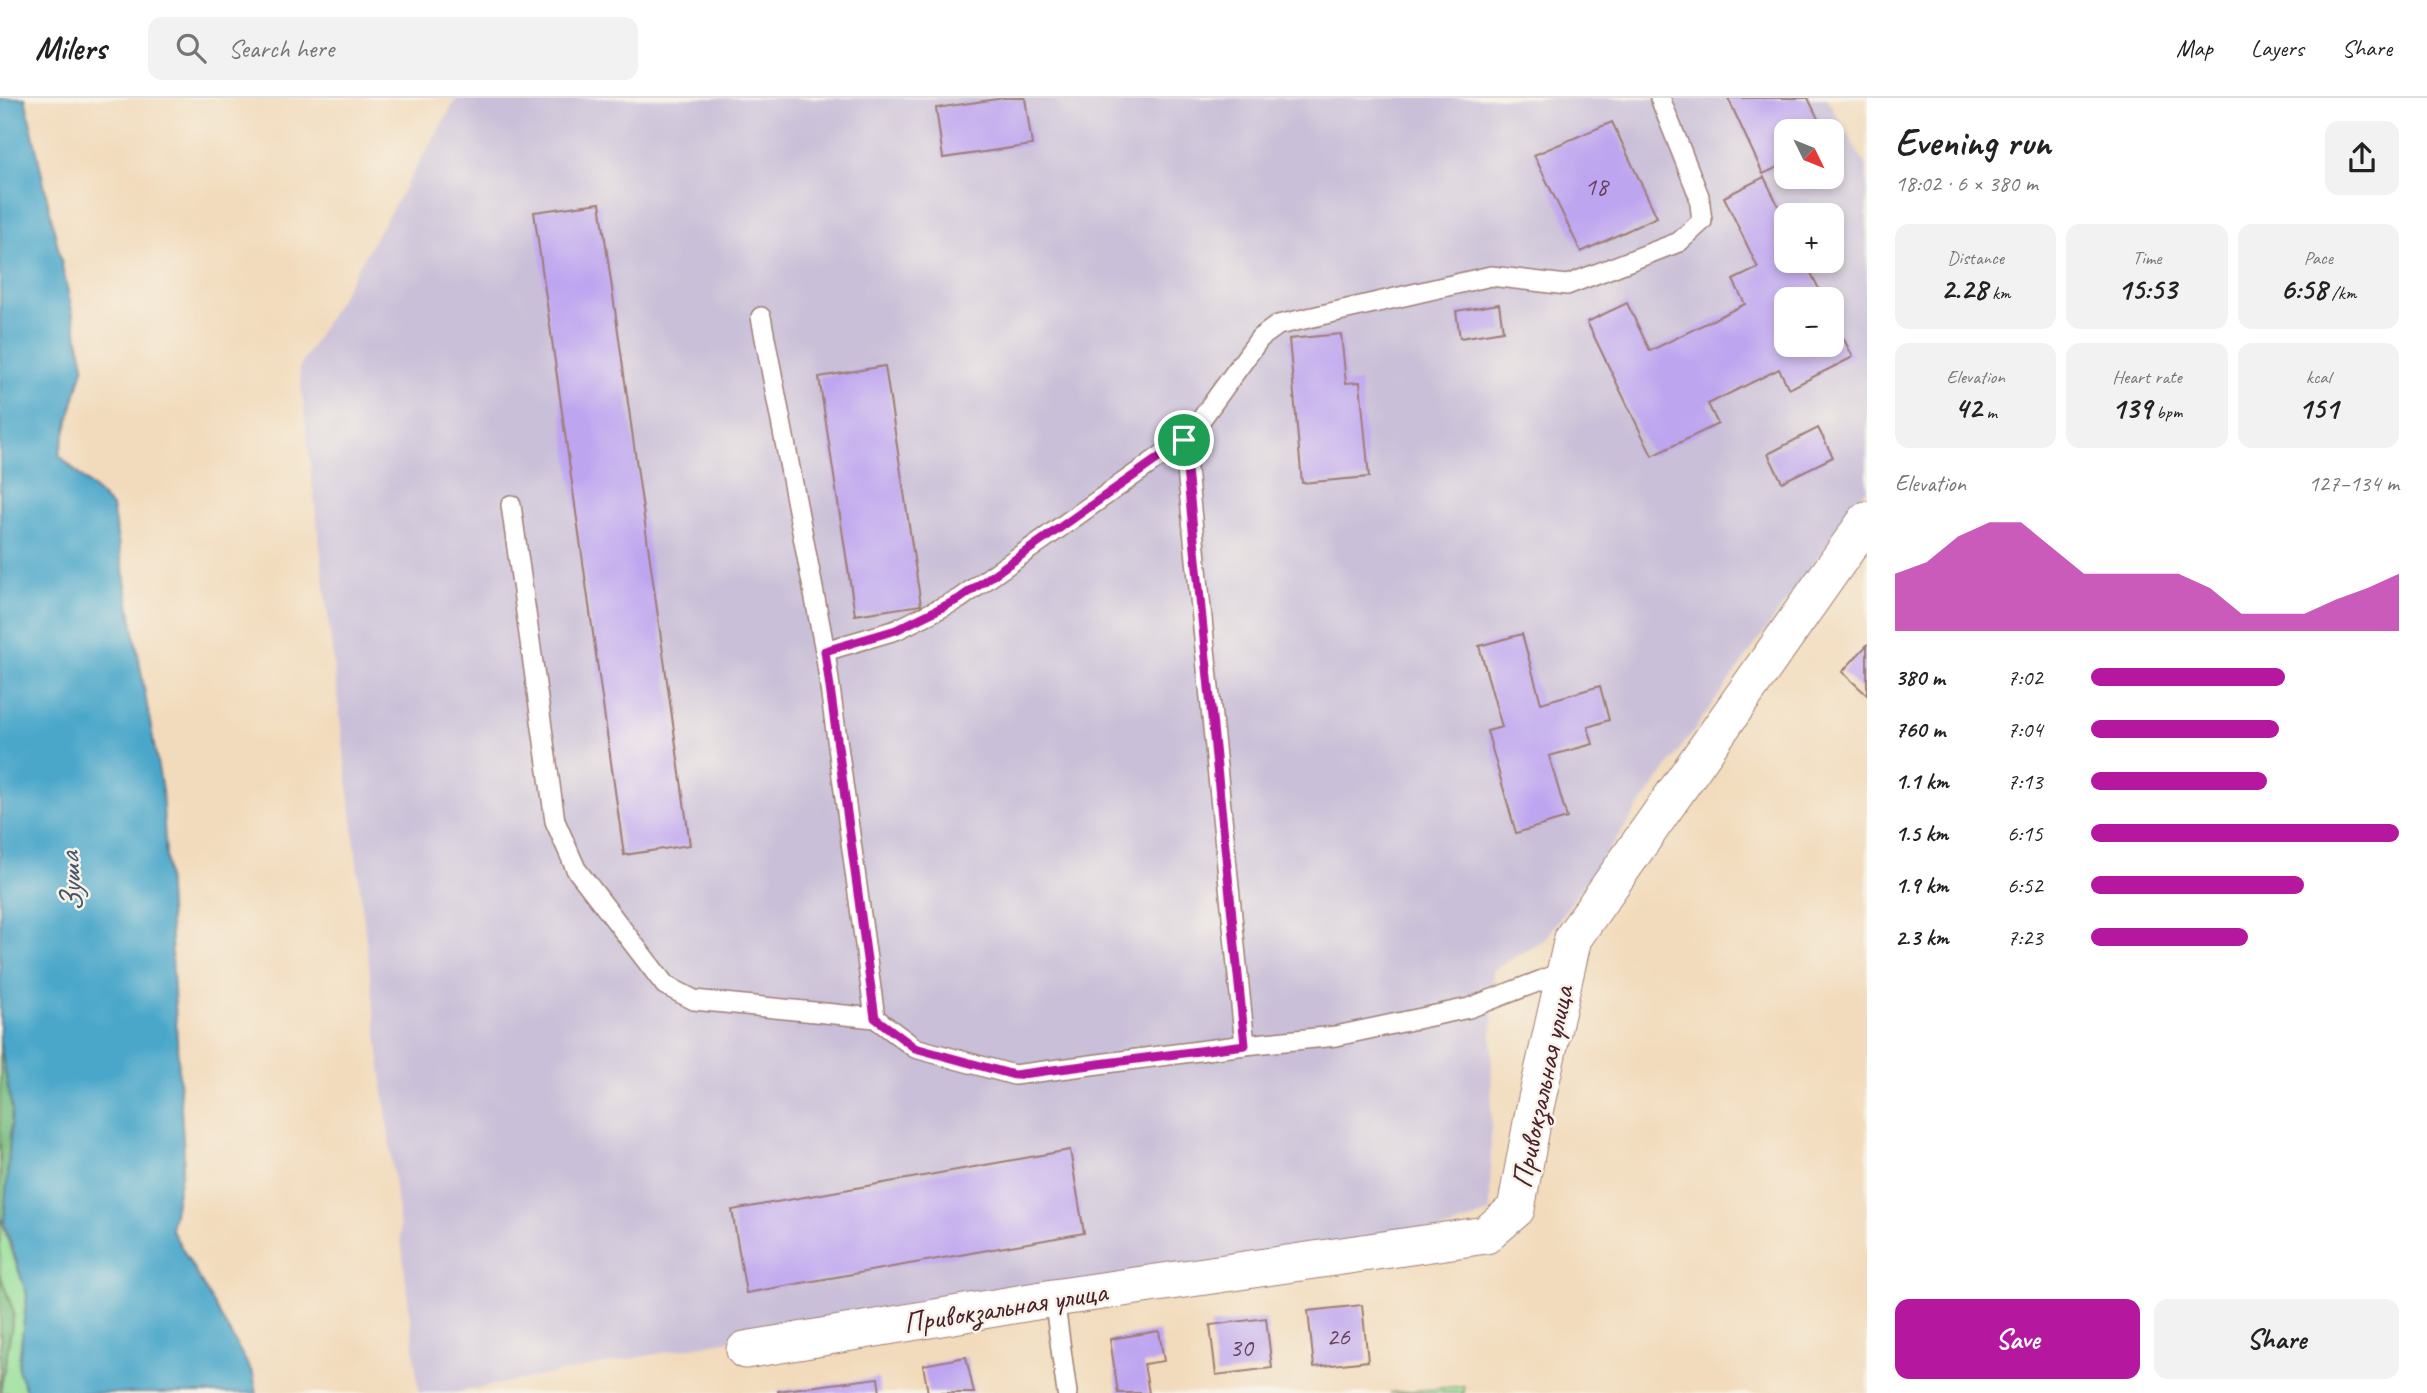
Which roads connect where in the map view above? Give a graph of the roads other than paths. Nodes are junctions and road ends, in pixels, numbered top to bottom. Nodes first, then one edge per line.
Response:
1 (1660, 98) edge
2 (761, 317) dead end
3 (1184, 440) junction
4 (511, 505) dead end
5 (1867, 520) edge
6 (825, 651) junction
7 (1566, 971) junction
8 (875, 1018) junction
9 (1245, 1045) junction
10 (1054, 1298) junction
11 (745, 1350) dead end
12 (1068, 1393) edge

1 - 3 lane
2 - 6 lane
3 - 6 lane
3 - 9 lane
4 - 8 lane
5 - 7 street, Привокзальная улица
6 - 8 lane
7 - 9 lane
7 - 10 street, Привокзальная улица
8 - 9 lane
10 - 11 street, Привокзальная улица
10 - 12 lane

